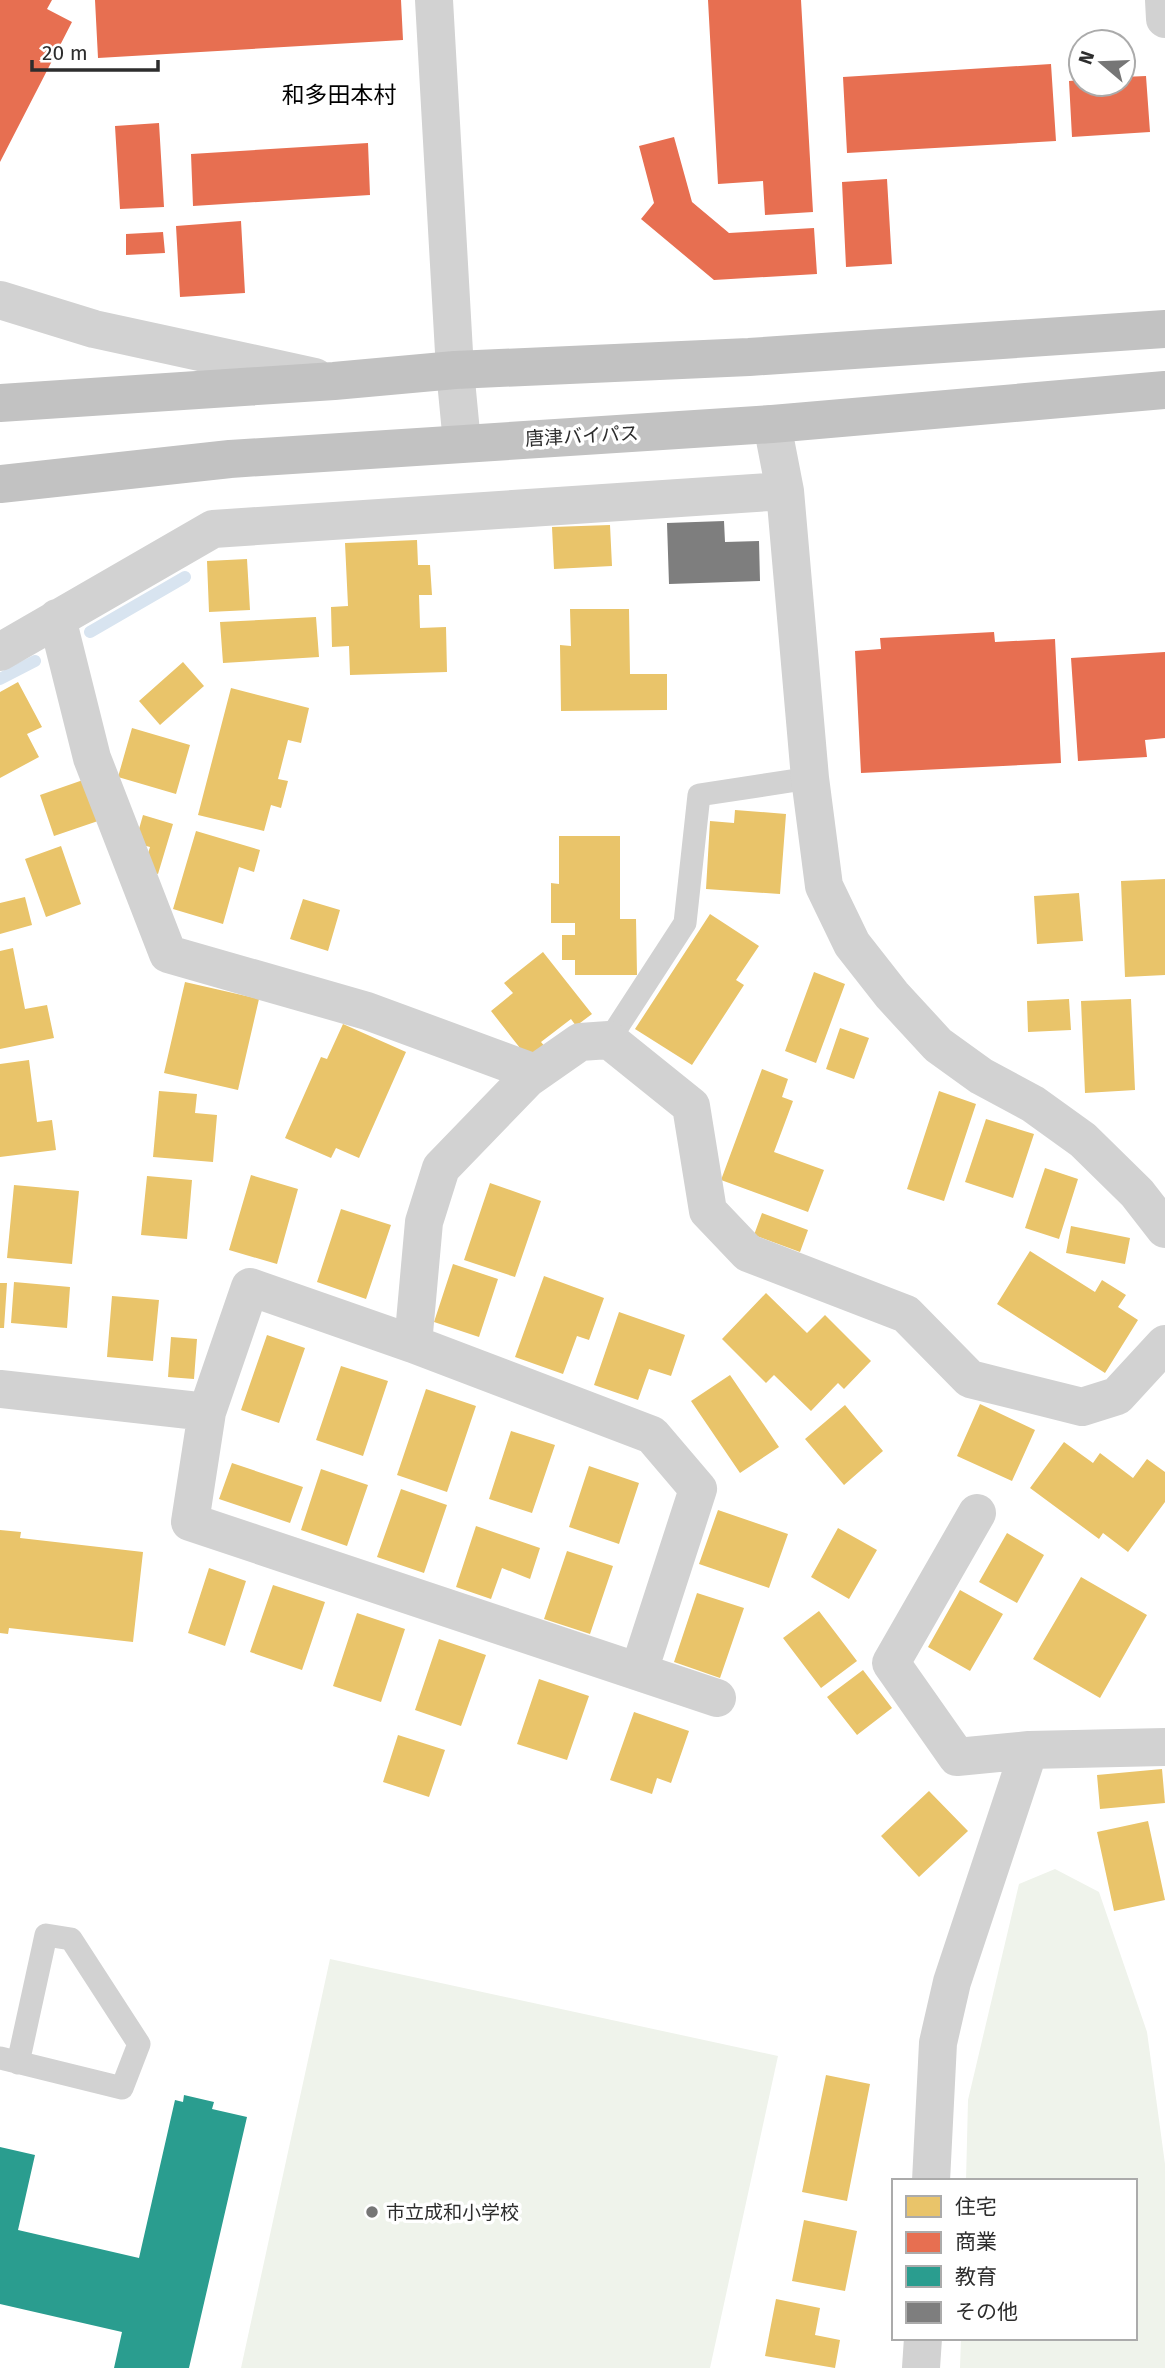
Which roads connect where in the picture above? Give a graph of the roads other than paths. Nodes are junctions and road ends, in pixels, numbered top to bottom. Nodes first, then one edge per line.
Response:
1 (433, 0) edge
2 (1164, 0) edge
3 (1165, 19) edge
4 (0, 300) edge
5 (1165, 330) edge
6 (455, 370) junction
7 (334, 382) junction
8 (1165, 390) edge
9 (0, 403) edge
10 (772, 424) junction
11 (462, 443) junction
12 (0, 484) edge
13 (785, 491) junction
14 (57, 618) junction
15 (0, 652) edge
16 (810, 779) junction
17 (609, 1040) junction
18 (535, 1073) junction
19 (1165, 1229) edge
20 (413, 1344) junction
21 (1165, 1344) edge
22 (0, 1389) edge
23 (207, 1412) junction
24 (977, 1513) dead end
25 (639, 1671) junction
26 (717, 1698) dead end
27 (1165, 1747) edge
28 (1029, 1750) junction
29 (9, 2060) edge
30 (931, 2179) edge
31 (923, 2340) edge
32 (921, 2368) edge

1 - 6 street
2 - 3 street
4 - 7 street
5 - 6 highway
6 - 7 highway
6 - 11 street
7 - 9 highway
8 - 10 highway, 唐津バイパス
10 - 11 highway, 唐津バイパス
10 - 13 street
11 - 12 highway, 唐津バイパス
13 - 14 street
13 - 16 street
14 - 15 street
14 - 18 street
16 - 17 lane
16 - 19 street
17 - 18 street
17 - 21 street
18 - 20 street
20 - 23 street
20 - 25 street
22 - 23 street
23 - 25 street
24 - 28 street
25 - 26 street
27 - 28 street
28 - 30 street
29 - 29 lane
31 - 32 street

